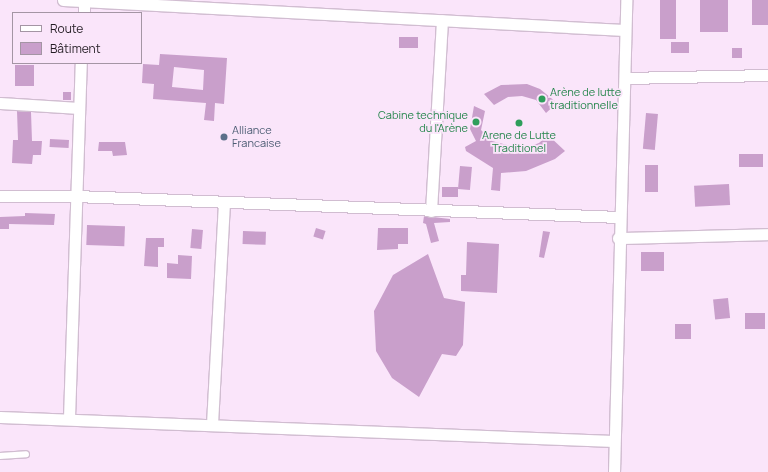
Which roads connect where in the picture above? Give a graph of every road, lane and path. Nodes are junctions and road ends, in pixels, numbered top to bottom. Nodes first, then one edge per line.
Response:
1 (63, 0) edge
2 (626, 0) edge
3 (84, 1) edge
4 (84, 12) edge
5 (442, 20) junction
6 (624, 30) junction
7 (81, 64) edge
8 (768, 75) edge
9 (625, 78) junction
10 (0, 103) edge
11 (79, 108) junction
12 (0, 196) edge
13 (75, 196) junction
14 (224, 202) junction
15 (432, 210) junction
16 (619, 217) junction
17 (768, 234) edge
18 (618, 238) junction
19 (0, 417) edge
20 (69, 418) junction
21 (212, 424) junction
22 (614, 441) junction
23 (26, 454) dead end
24 (0, 456) edge
25 (614, 472) edge

1 - 3 street
2 - 6 street
3 - 4 street
3 - 5 street
5 - 6 street
5 - 15 street
6 - 9 street
7 - 11 street
8 - 9 street
9 - 16 street
10 - 11 street
11 - 13 street
12 - 13 street
13 - 14 street
13 - 20 street
14 - 15 street
14 - 21 street
15 - 16 street
16 - 18 street
17 - 18 street
18 - 22 street
19 - 20 street
20 - 21 street
21 - 22 street
22 - 25 street
23 - 24 lane

